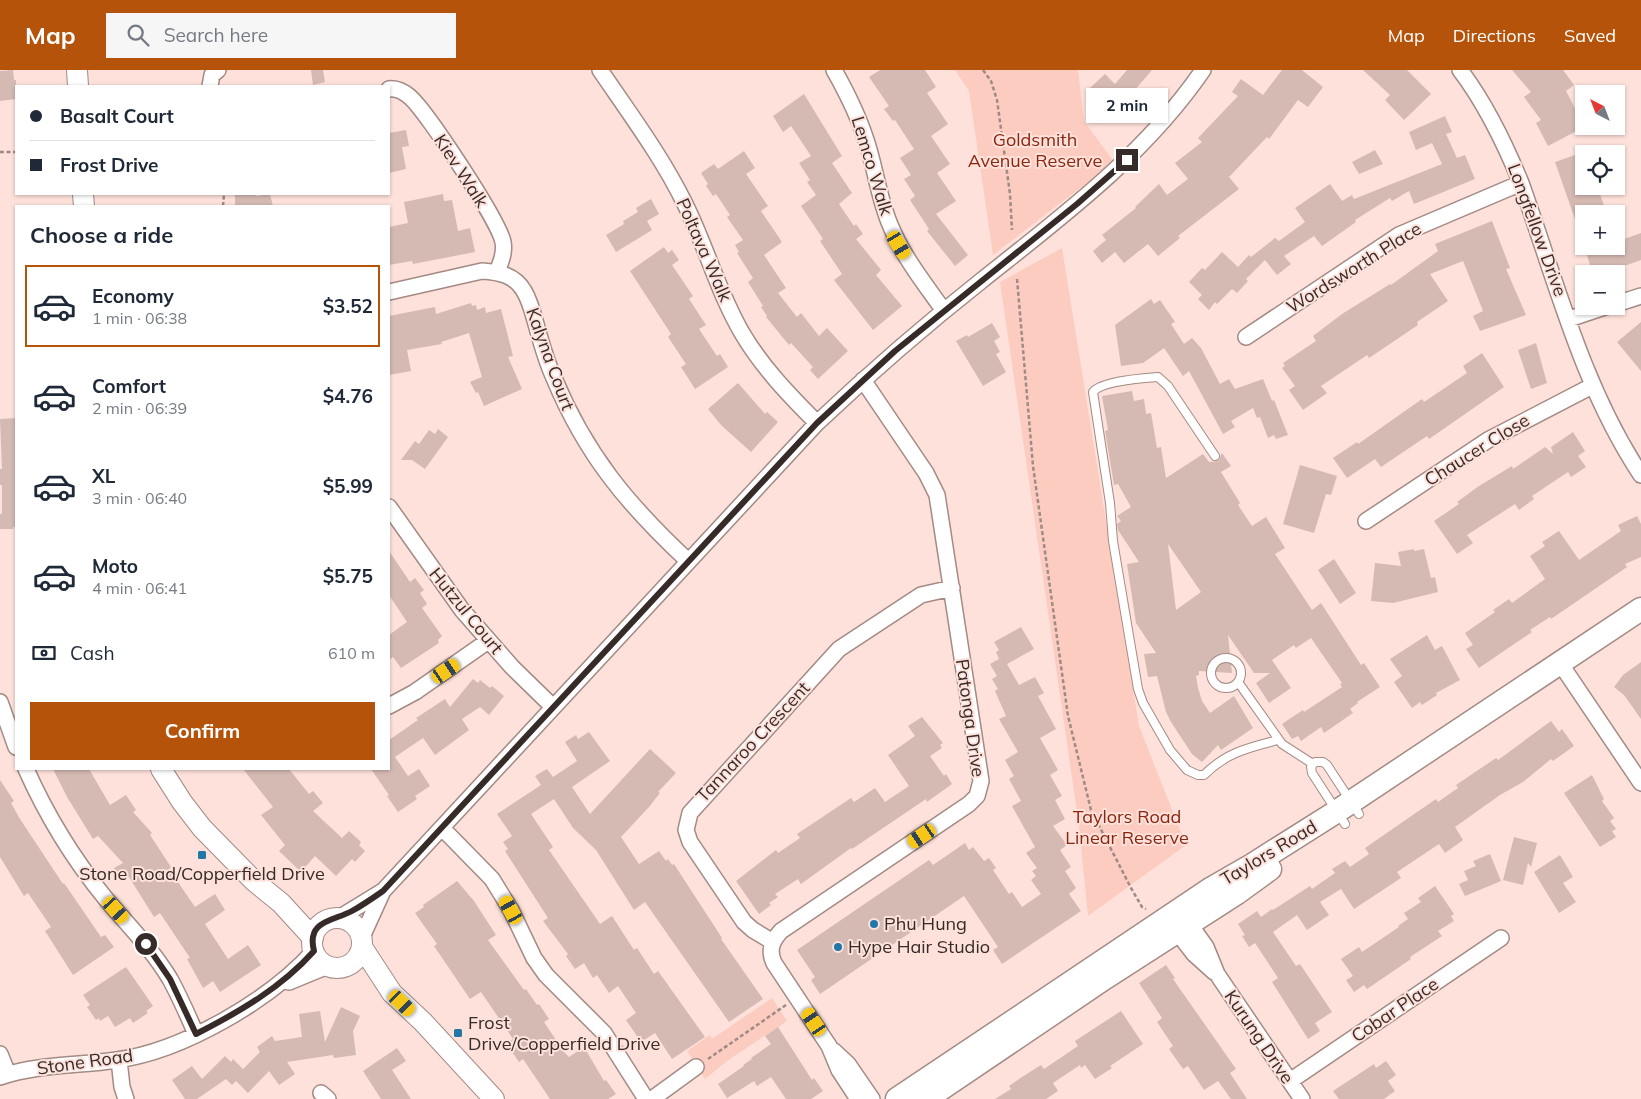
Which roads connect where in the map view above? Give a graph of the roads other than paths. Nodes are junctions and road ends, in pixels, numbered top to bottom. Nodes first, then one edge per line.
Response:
1 (77, 70) edge
2 (218, 70) edge
3 (600, 70) edge
4 (834, 70) edge
5 (1204, 70) edge
6 (1460, 70) edge
7 (78, 85) edge
8 (210, 85) edge
9 (390, 89) edge
10 (1521, 183) junction
11 (498, 272) junction
12 (390, 292) edge
13 (1641, 296) edge
14 (1625, 301) edge
15 (944, 311) junction
16 (1581, 315) edge
17 (1569, 319) junction
18 (1246, 337) dead end
19 (863, 380) junction
20 (1592, 386) junction
21 (817, 423) junction
22 (1215, 456) dead end
23 (1641, 475) edge
24 (390, 508) edge
25 (1366, 521) dead end
26 (688, 561) junction
27 (952, 588) junction
28 (1641, 609) edge
29 (1641, 625) edge
30 (488, 641) junction
31 (1564, 669) junction
32 (1238, 682) dead end
33 (0, 702) edge
34 (390, 705) edge
35 (553, 708) junction
36 (1278, 740) junction
37 (15, 744) edge
38 (1313, 764) junction
39 (27, 770) edge
40 (162, 770) edge
41 (1641, 783) edge
42 (1348, 813) junction
43 (442, 828) junction
44 (383, 891) junction
45 (281, 903) junction
46 (333, 919) junction
47 (1180, 923) junction
48 (1501, 938) dead end
49 (362, 942) junction
50 (773, 942) junction
51 (313, 945) junction
52 (337, 966) junction
53 (274, 988) junction
54 (392, 993) junction
55 (196, 1034) junction
56 (830, 1046) junction
57 (983, 1047) junction
58 (0, 1054) edge
59 (119, 1060) junction
60 (696, 1067) road end
61 (4, 1076) edge
62 (1290, 1081) junction
63 (126, 1099) edge
64 (494, 1099) edge
65 (646, 1099) edge
66 (652, 1099) edge
67 (858, 1099) edge
68 (872, 1099) edge
69 (897, 1099) edge
70 (926, 1099) edge
71 (1302, 1099) edge

1 - 7 street
2 - 8 street
3 - 21 street, Poltava Walk
4 - 15 street, Lemco Walk
5 - 15 street
6 - 10 street, Longfellow Drive
9 - 11 street, Kiev Walk
10 - 17 street, Longfellow Drive
10 - 18 street, Wordsworth Place
11 - 12 street
11 - 26 street, Kalyna Court
13 - 14 street
15 - 19 street
16 - 17 street
17 - 20 street, Longfellow Drive
19 - 21 street
19 - 27 street, Patonga Drive
20 - 23 street, Longfellow Drive
20 - 25 street, Chaucer Close
21 - 26 street
22 - 36 lane
24 - 30 street, Hutzul Court
26 - 35 street
27 - 50 street, Patonga Drive
27 - 50 street, Tannaroo Crescent
28 - 31 main road, Taylors Road
29 - 31 main road, Taylors Road
30 - 34 street
30 - 35 street, Hutzul Court
31 - 41 street
31 - 42 main road, Taylors Road
32 - 36 lane
33 - 37 street
35 - 43 street
36 - 38 lane
38 - 42 lane
38 - 42 lane
39 - 55 street
40 - 45 street
42 - 47 main road, Taylors Road
43 - 44 street
43 - 65 street
44 - 46 street
44 - 49 street
45 - 46 street
45 - 51 street
46 - 49 street
46 - 51 street
47 - 57 main road, Taylors Road
47 - 62 street, Kurung Drive
48 - 62 street, Cobar Place
49 - 52 street
49 - 54 street
50 - 56 street
51 - 52 street
51 - 53 street, Stone Road
52 - 53 street, Stone Road
52 - 54 street
53 - 55 street, Stone Road
54 - 64 street
55 - 59 street, Stone Road
56 - 67 street
56 - 68 street
57 - 69 main road, Taylors Road
57 - 70 main road, Taylors Road
58 - 61 street
59 - 61 street, Stone Road
59 - 63 street
60 - 66 street
62 - 71 street, Kurung Drive

